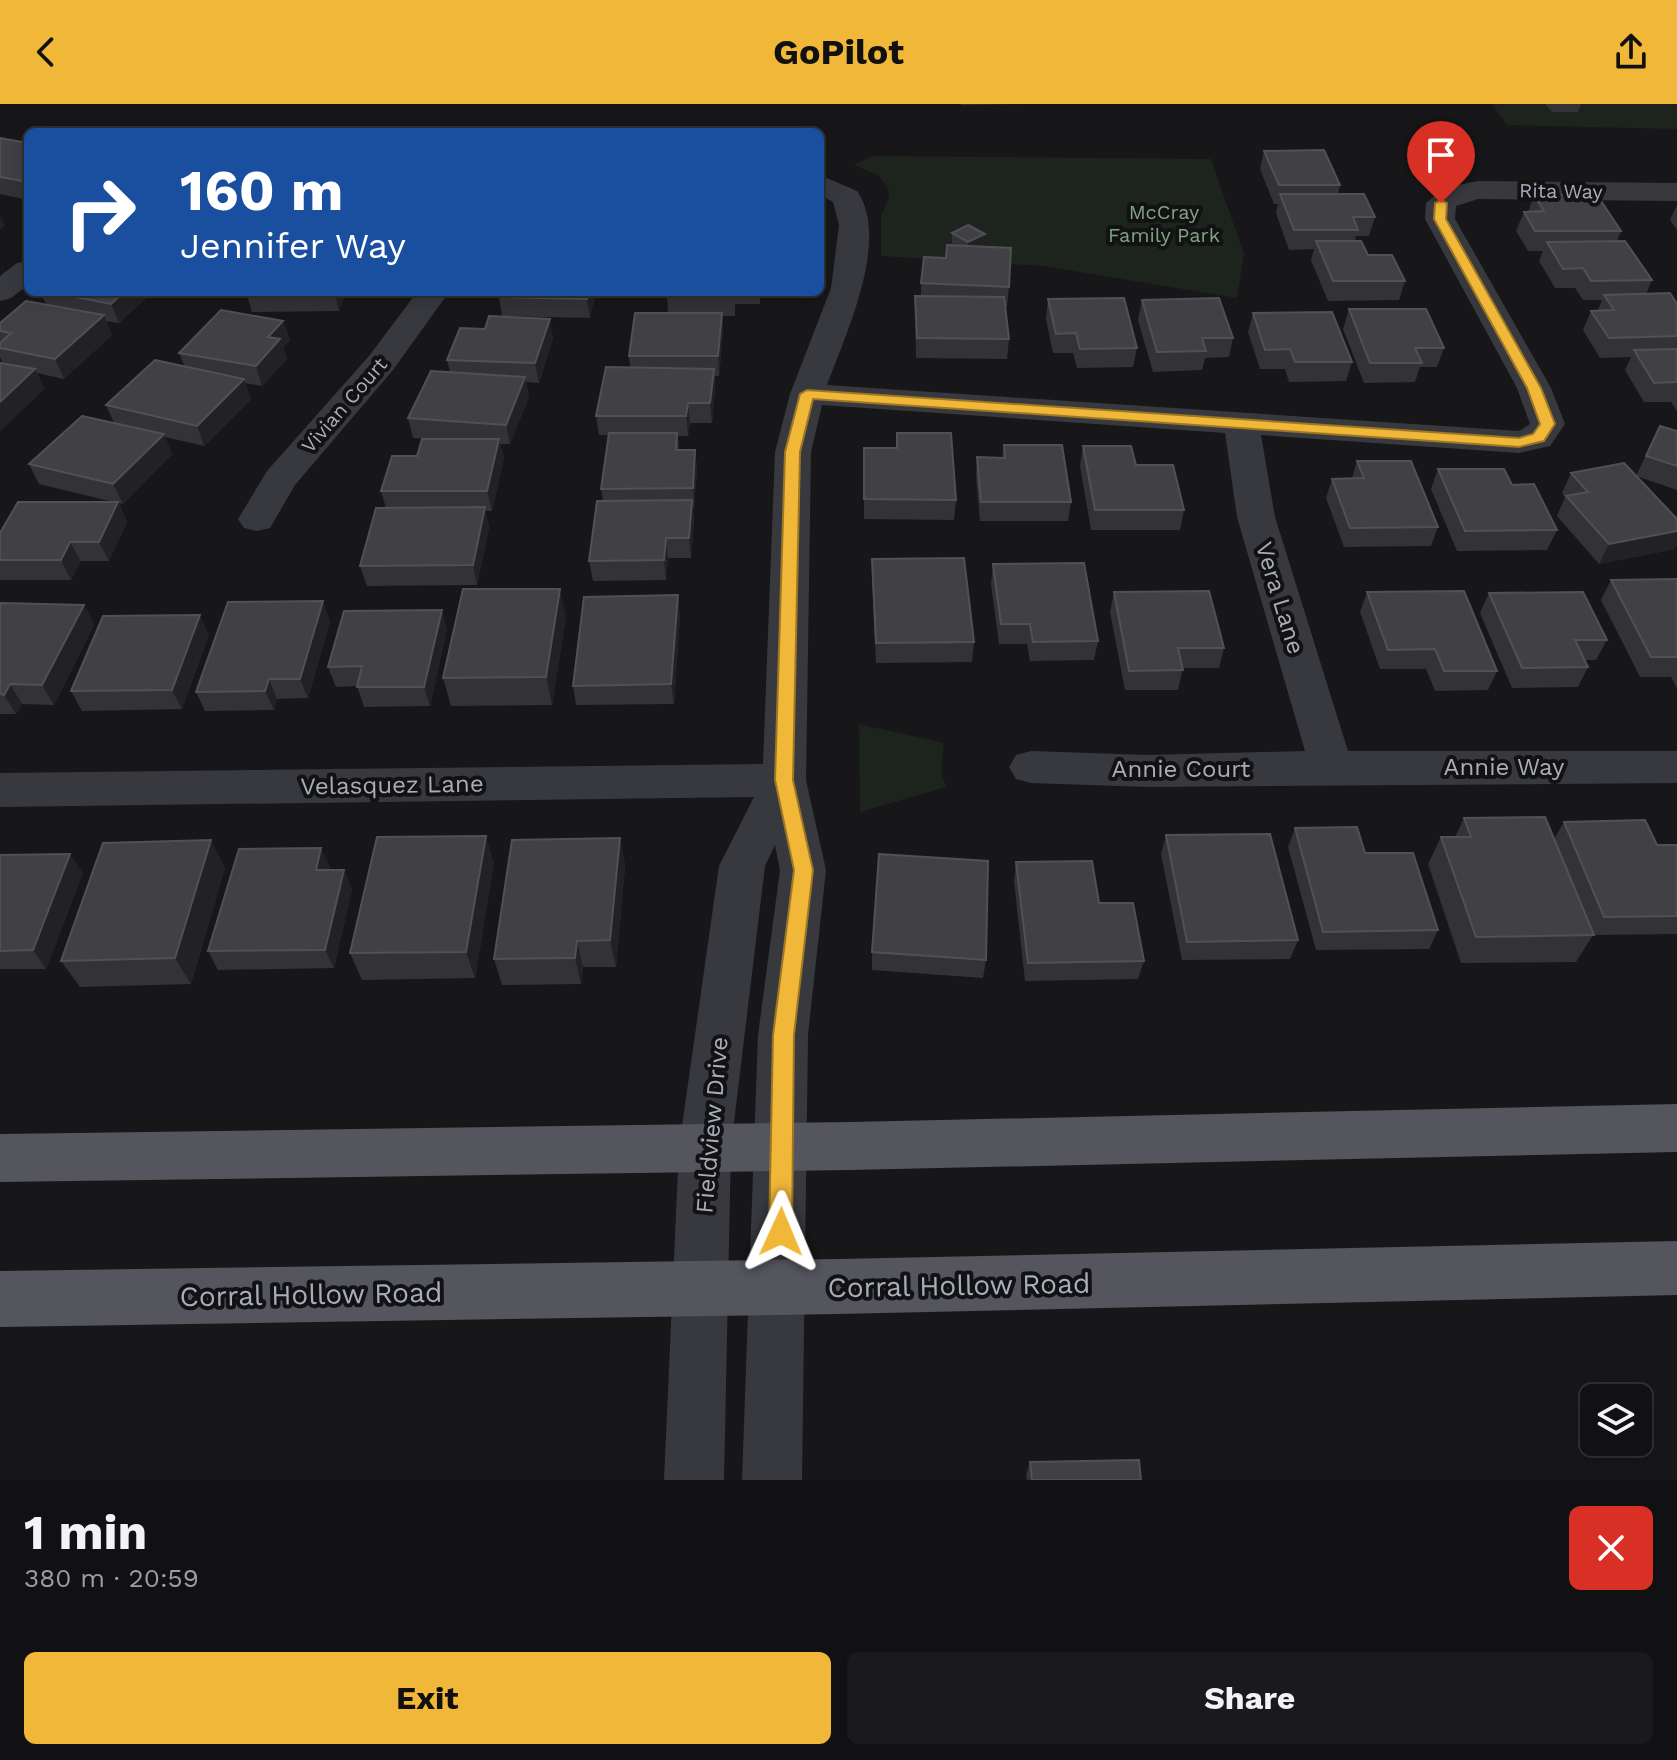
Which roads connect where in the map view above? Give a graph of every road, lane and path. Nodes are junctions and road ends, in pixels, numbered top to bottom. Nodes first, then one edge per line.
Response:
1 (824, 186) edge
2 (1677, 192) edge
3 (24, 273) edge
4 (0, 291) edge
5 (430, 296) edge
6 (807, 394) junction
7 (1242, 426) junction
8 (257, 519) dead end
9 (1031, 767) dead end
10 (1331, 767) junction
11 (1677, 767) edge
12 (784, 780) junction
13 (0, 790) edge
14 (1677, 1128) edge
15 (705, 1147) junction
16 (783, 1147) junction
17 (0, 1158) edge
18 (1677, 1268) edge
19 (702, 1288) junction
20 (780, 1289) junction
21 (0, 1299) edge
22 (694, 1480) edge
23 (772, 1480) edge

1 - 6 street, Fieldview Drive
2 - 7 street, Rita Way
3 - 4 street
5 - 8 street, Vivian Court
6 - 7 street
6 - 12 street, Fieldview Drive
7 - 10 street, Vera Lane
9 - 10 street, Annie Court
10 - 11 street, Annie Way
12 - 13 street, Velasquez Lane
12 - 15 street, Fieldview Drive
12 - 16 street, Fieldview Drive
14 - 16 main road
15 - 16 main road
15 - 17 main road
15 - 19 street, Fieldview Drive
16 - 20 street, Fieldview Drive
18 - 20 main road, Corral Hollow Road
19 - 20 main road, Corral Hollow Road
19 - 21 main road, Corral Hollow Road
19 - 22 street, Fieldview Drive
20 - 23 street, Fieldview Drive

